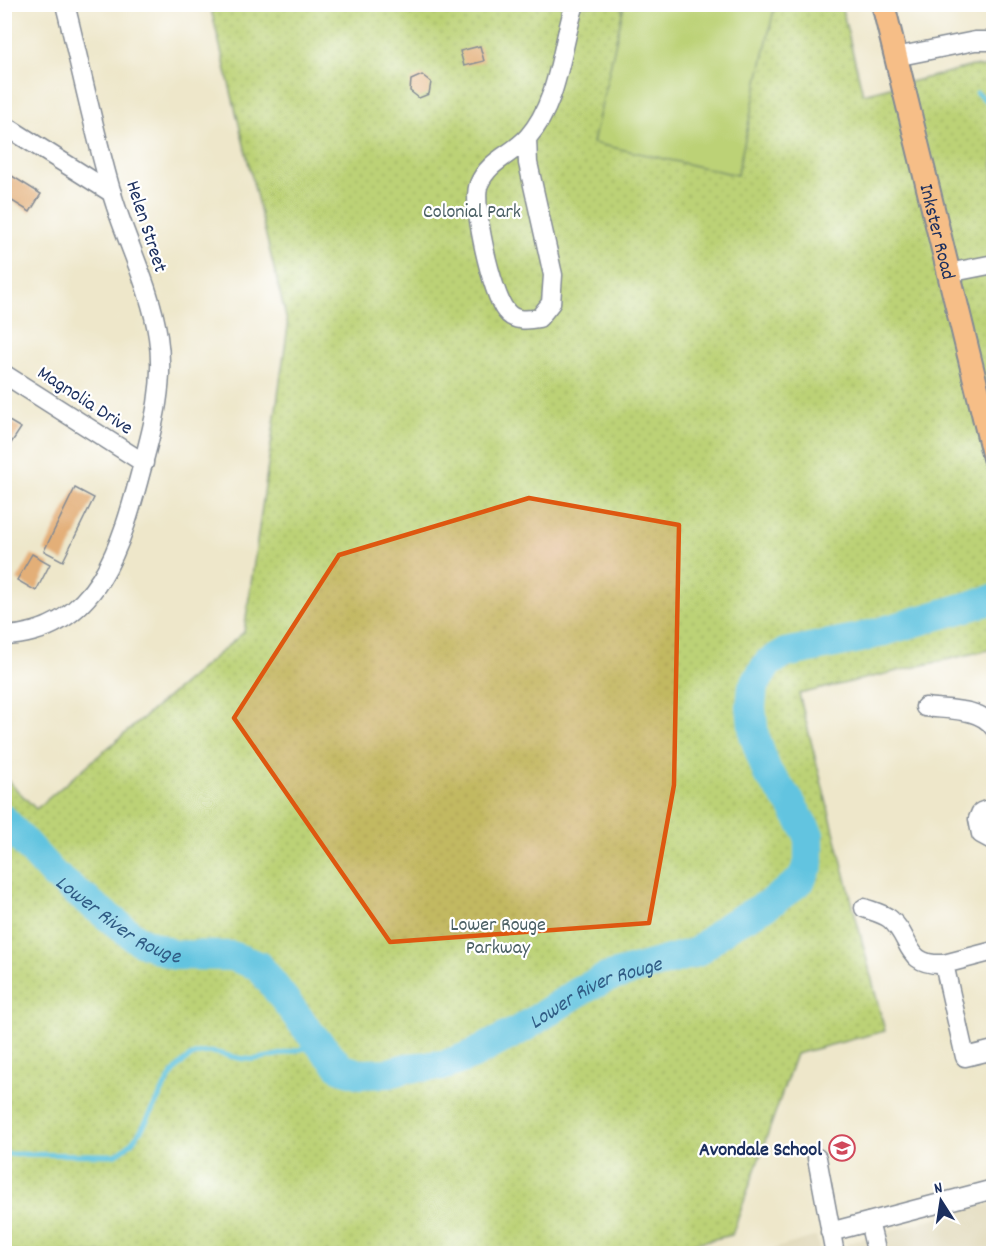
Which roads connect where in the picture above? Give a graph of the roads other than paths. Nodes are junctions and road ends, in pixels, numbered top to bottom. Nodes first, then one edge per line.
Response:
1 (65, 4) edge
2 (574, 4) edge
3 (883, 4) edge
4 (993, 41) edge
5 (895, 57) junction
6 (4, 125) edge
7 (527, 138) junction
8 (112, 193) junction
9 (993, 264) edge
10 (948, 273) junction
11 (4, 374) edge
12 (993, 458) edge
13 (144, 463) junction
14 (4, 636) edge
15 (925, 707) dead end
16 (993, 728) edge
17 (993, 807) edge
18 (993, 841) edge
19 (864, 908) dead end
20 (993, 951) edge
21 (944, 964) junction
22 (993, 1050) edge
23 (817, 1158) dead end
24 (993, 1189) edge
25 (869, 1222) junction
26 (830, 1233) junction
27 (835, 1254) edge
28 (877, 1254) edge

1 - 8 street, Helen Street
2 - 7 street
3 - 5 main road, Inkster Road
4 - 5 street
5 - 10 main road, Inkster Road
6 - 8 street
7 - 7 street
8 - 13 street, Helen Street
9 - 10 street
10 - 12 main road, Inkster Road
11 - 13 street, Magnolia Drive
13 - 14 street, Helen Street
15 - 16 street
17 - 18 street
19 - 21 street
20 - 21 street
21 - 22 street
23 - 26 street
24 - 25 street
25 - 26 street
25 - 28 street
26 - 27 street

